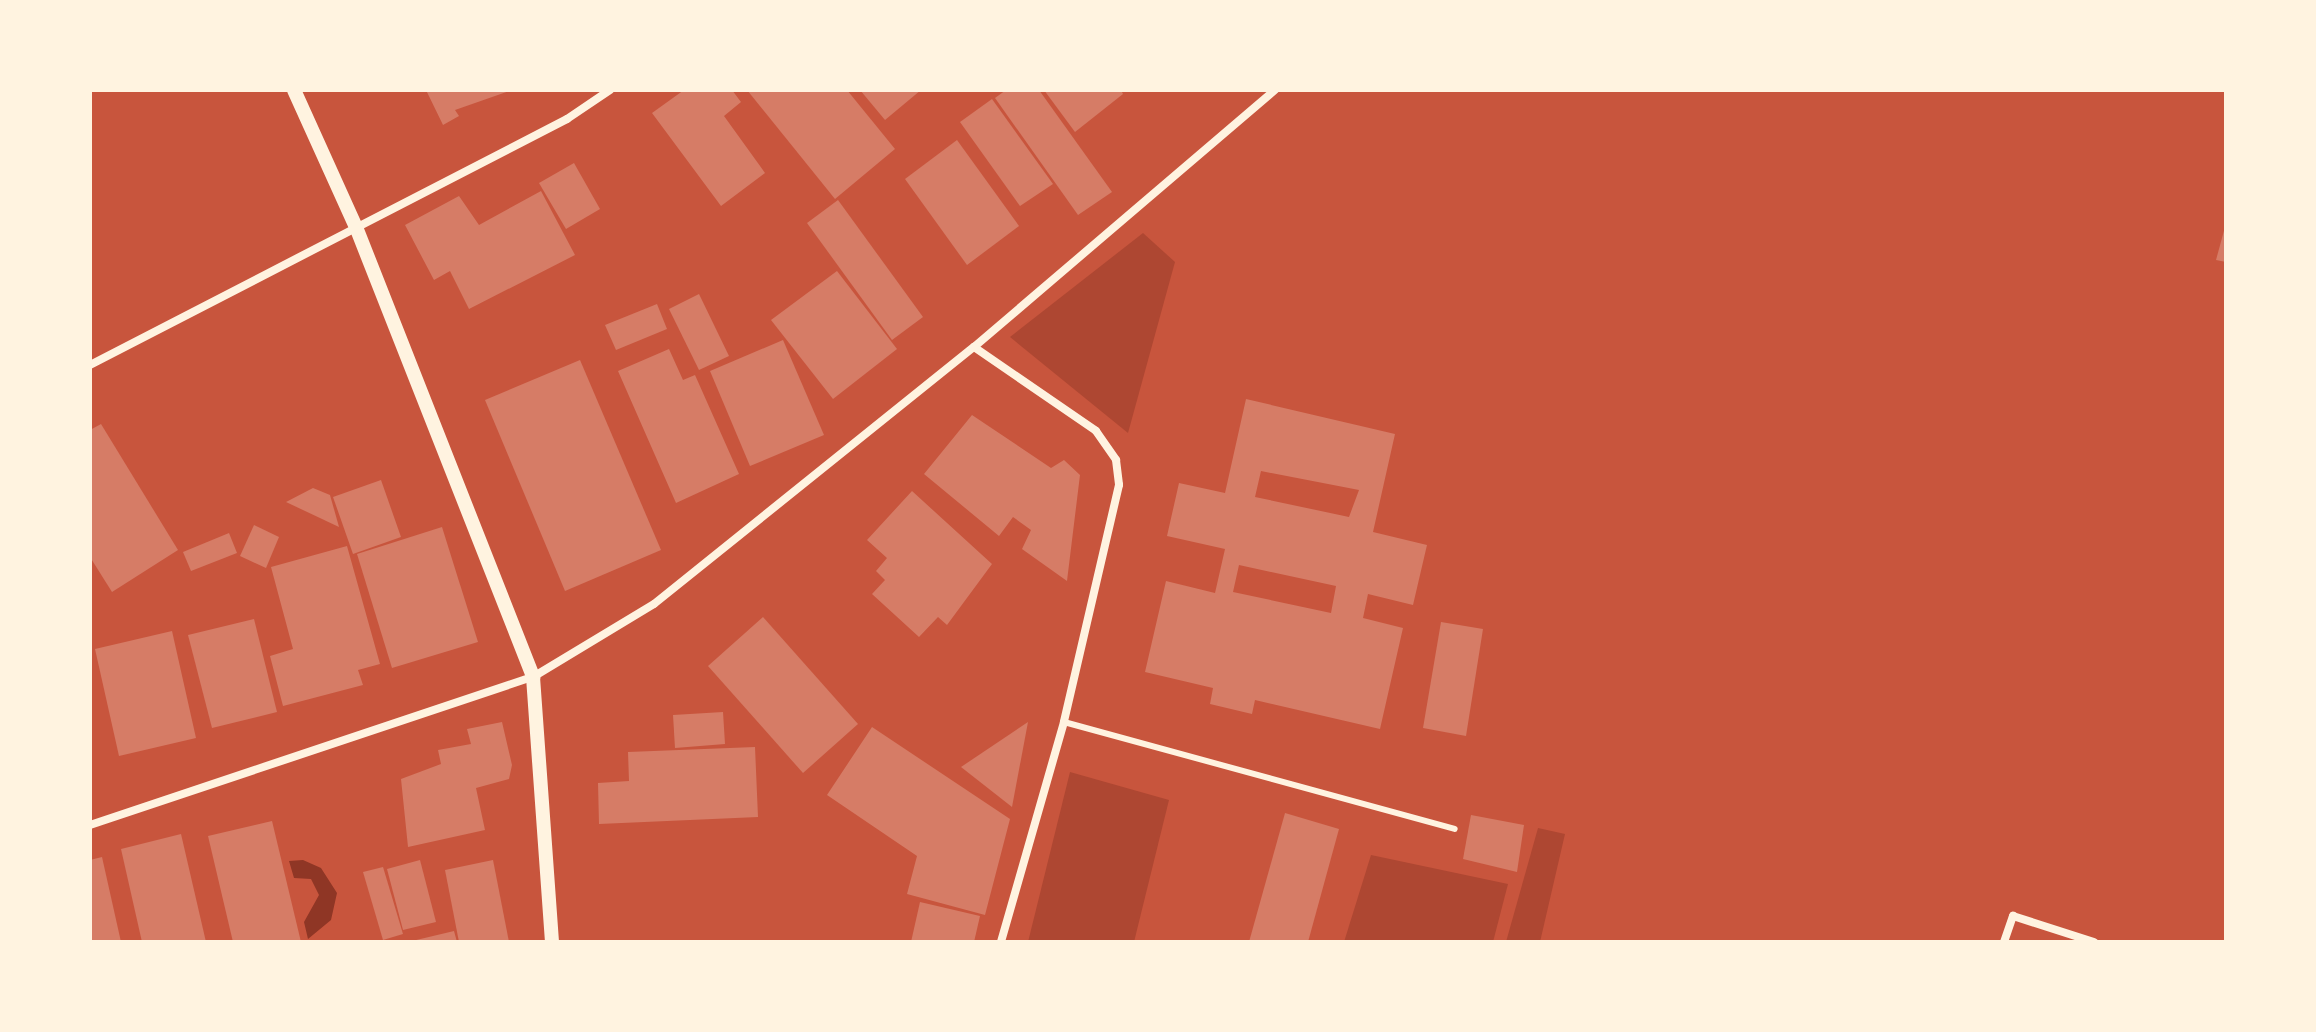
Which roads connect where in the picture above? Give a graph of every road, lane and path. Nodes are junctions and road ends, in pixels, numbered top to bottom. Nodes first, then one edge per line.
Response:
1 (294, 90) edge
2 (610, 90) edge
3 (1275, 90) edge
4 (356, 227) junction
5 (974, 347) junction
6 (90, 365) edge
7 (533, 677) junction
8 (1064, 722) junction
9 (90, 825) edge
10 (1455, 829) dead end
11 (552, 942) edge
12 (1001, 942) edge
13 (2004, 942) edge
14 (2094, 942) edge

1 - 4 street
2 - 4 street
3 - 5 street
4 - 6 street
4 - 7 street
5 - 7 street
5 - 8 street
7 - 9 street
7 - 11 street
8 - 10 lane
8 - 12 street
13 - 14 street

